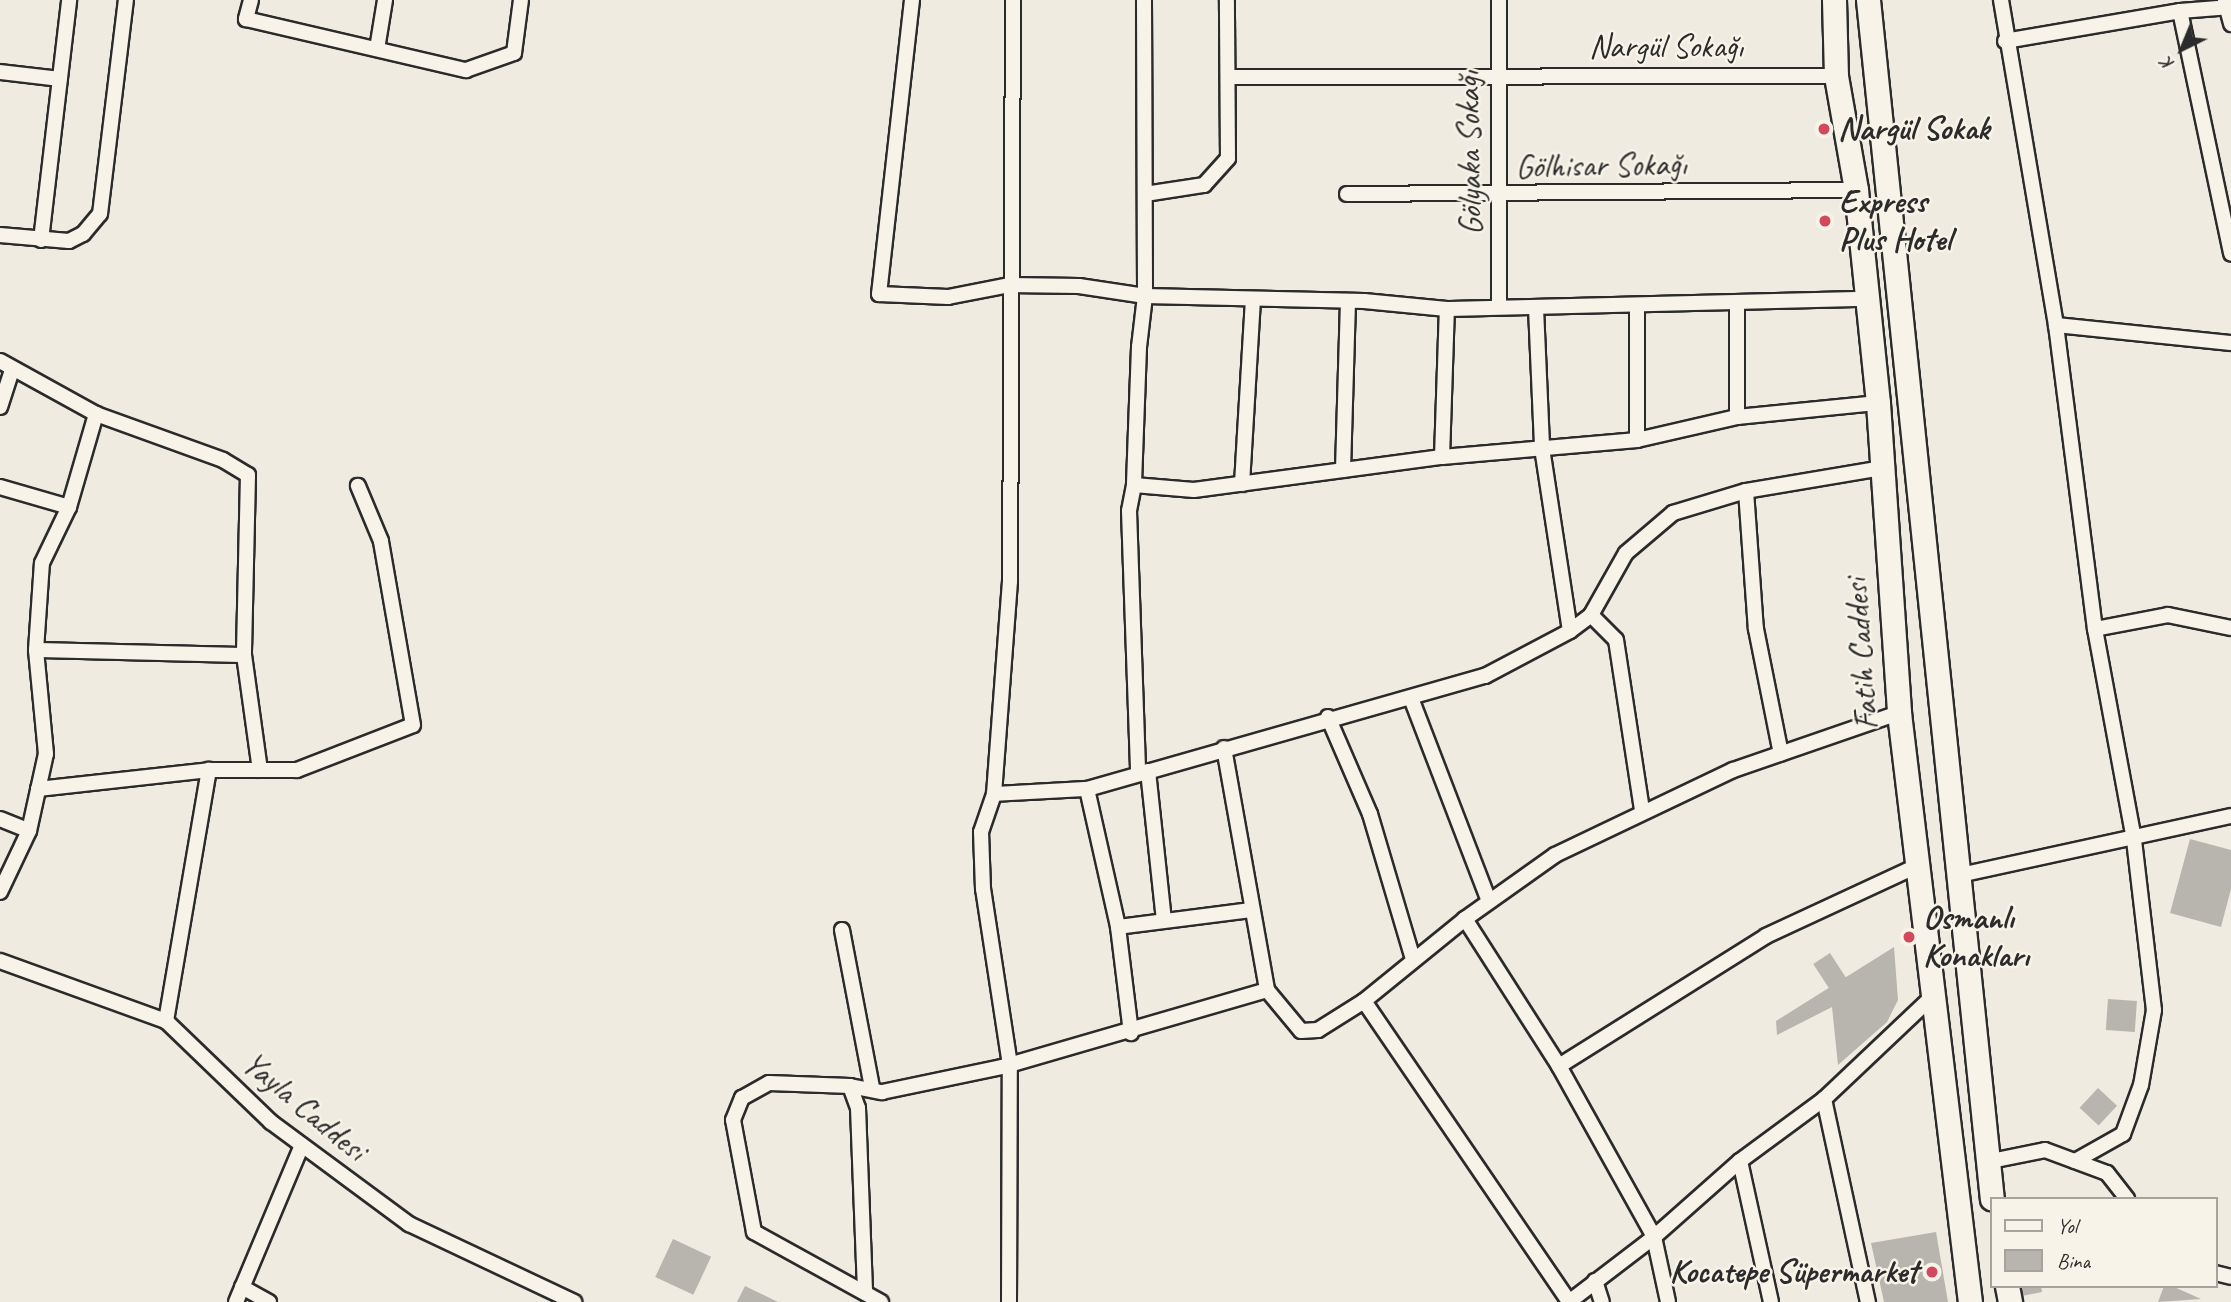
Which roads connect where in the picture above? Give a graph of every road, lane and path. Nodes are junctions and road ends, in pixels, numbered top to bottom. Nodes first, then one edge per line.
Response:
1 (69, 0) edge
2 (126, 0) edge
3 (251, 0) edge
4 (385, 0) edge
5 (521, 0) edge
6 (912, 0) edge
7 (1013, 0) edge
8 (1144, 0) edge
9 (1227, 0) edge
10 (1499, 0) edge
11 (1834, 0) edge
12 (1868, 0) edge
13 (2001, 0) edge
14 (2227, 5) edge
15 (2180, 10) junction
16 (2231, 24) edge
17 (2005, 41) junction
18 (377, 49) junction
19 (0, 72) edge
20 (1496, 75) junction
21 (1836, 75) junction
22 (1228, 77) junction
23 (60, 79) junction
24 (1856, 190) junction
25 (1145, 194) junction
26 (1347, 194) dead end
27 (1500, 195) junction
28 (0, 235) edge
29 (41, 240) junction
30 (2231, 254) edge
31 (1009, 285) junction
32 (1145, 296) junction
33 (1867, 299) junction
34 (1253, 301) junction
35 (1348, 301) junction
36 (1737, 302) junction
37 (1499, 306) junction
38 (1637, 307) junction
39 (1536, 308) junction
40 (1447, 310) junction
41 (2056, 325) junction
42 (2231, 342) edge
43 (6, 365) edge
44 (1878, 403) junction
45 (0, 407) edge
46 (96, 414) junction
47 (1737, 417) junction
48 (1637, 440) junction
49 (1542, 448) junction
50 (1442, 457) junction
51 (1882, 468) junction
52 (1343, 470) junction
53 (1242, 484) junction
54 (1134, 485) junction
55 (358, 486) dead end
56 (0, 487) edge
57 (1746, 491) junction
58 (69, 507) junction
59 (1591, 615) junction
60 (2231, 628) edge
61 (2095, 629) junction
62 (1570, 631) junction
63 (36, 650) junction
64 (244, 655) junction
65 (1411, 698) junction
66 (1899, 713) junction
67 (1328, 717) junction
68 (1224, 748) junction
69 (1781, 754) junction
70 (209, 770) junction
71 (260, 770) junction
72 (1143, 773) junction
73 (38, 789) junction
74 (1087, 789) junction
75 (994, 794) junction
76 (1642, 810) junction
77 (2231, 816) edge
78 (0, 819) edge
79 (29, 831) junction
80 (2134, 840) junction
81 (1917, 866) junction
82 (1960, 875) junction
83 (0, 892) edge
84 (1489, 901) junction
85 (1250, 909) junction
86 (1465, 919) junction
87 (1164, 920) junction
88 (1118, 927) junction
89 (842, 929) dead end
90 (1413, 959) junction
91 (0, 961) edge
92 (1267, 990) junction
93 (1933, 996) junction
94 (1364, 1001) junction
95 (166, 1021) junction
96 (1131, 1033) junction
97 (1010, 1065) junction
98 (1559, 1066) junction
99 (850, 1086) junction
100 (872, 1088) junction
101 (1824, 1099) junction
102 (300, 1147) junction
103 (1740, 1161) junction
104 (2075, 1161) junction
105 (1986, 1162) junction
106 (1992, 1197) edge
107 (2125, 1197) edge
108 (1654, 1237) junction
109 (1595, 1281) junction
110 (242, 1287) junction
111 (865, 1293) junction
112 (236, 1302) edge
113 (270, 1302) edge
114 (574, 1302) edge
115 (881, 1302) edge
116 (1009, 1302) edge
117 (1569, 1302) edge
118 (1602, 1302) edge
119 (1668, 1302) edge
120 (1771, 1302) edge
121 (1868, 1302) edge
122 (1970, 1302) edge

1 - 23 street
2 - 29 street
3 - 18 street
4 - 18 street
5 - 18 street
6 - 31 street
7 - 31 street
8 - 25 street
9 - 22 street
10 - 20 street, Gölyaka Sokağı
11 - 21 main road, Fatih Caddesi
12 - 82 main road
13 - 17 street
14 - 15 street
14 - 16 street
15 - 17 street
15 - 30 street
17 - 41 street
19 - 23 street
20 - 21 street, Nargül Sokağı
20 - 22 street, Nargül Sokağı
20 - 27 street, Gölyaka Sokağı
21 - 24 main road, Fatih Caddesi
22 - 25 street
23 - 29 street
24 - 27 street, Gölhisar Sokağı
24 - 33 main road, Fatih Caddesi
25 - 32 street
26 - 27 street, Gölhisar Sokağı
27 - 37 street, Gölyaka Sokağı
28 - 29 street
31 - 32 street
31 - 75 street
32 - 34 street
32 - 54 street
33 - 36 street
33 - 44 main road, Fatih Caddesi
34 - 35 street
34 - 53 street
35 - 40 street
35 - 52 street
36 - 38 street
36 - 47 street
37 - 39 street
37 - 40 street
38 - 39 street
38 - 48 street
39 - 49 street
40 - 50 street
41 - 42 street
41 - 61 street
43 - 45 street
43 - 46 street
44 - 47 street
44 - 51 main road, Fatih Caddesi
46 - 58 street
46 - 64 street
47 - 48 street
48 - 49 street
49 - 50 street
49 - 62 street
50 - 52 street
51 - 57 street
51 - 66 main road, Fatih Caddesi
52 - 53 street
53 - 54 street
54 - 72 street
55 - 71 street
56 - 58 street
57 - 59 street
57 - 69 street
58 - 63 street
59 - 62 street
59 - 76 street
60 - 61 street
61 - 80 street
62 - 65 street
63 - 64 street
63 - 73 street
64 - 71 street
65 - 67 street
65 - 84 street
66 - 69 street
66 - 81 main road, Fatih Caddesi
67 - 68 street
67 - 90 street
68 - 72 street
68 - 85 street
69 - 76 street
70 - 71 street
70 - 73 street
70 - 95 street
72 - 74 street
72 - 87 street
73 - 79 street
74 - 75 street
74 - 88 street
75 - 97 street
76 - 84 street
77 - 80 street
78 - 79 street
79 - 83 street
80 - 82 street
80 - 104 street
81 - 93 main road, Fatih Caddesi
81 - 98 street
82 - 105 main road
84 - 86 street
85 - 87 street
85 - 92 street
86 - 90 street
86 - 98 street
87 - 88 street
88 - 96 street
89 - 100 street
90 - 94 street
91 - 95 street, Yayla Caddesi
92 - 94 street
92 - 96 street
93 - 101 street
93 - 122 main road, Fatih Caddesi
94 - 117 street
95 - 102 street, Yayla Caddesi
96 - 97 street
97 - 100 street
97 - 116 street
98 - 108 street
99 - 100 street
99 - 111 street
99 - 111 street
101 - 103 street
101 - 121 street
102 - 110 street
102 - 114 street, Yayla Caddesi
103 - 108 street
103 - 120 street
104 - 105 street
104 - 107 street
105 - 106 main road
108 - 109 street
108 - 119 street
109 - 117 street
109 - 118 street
110 - 112 street
110 - 113 street
111 - 115 street

